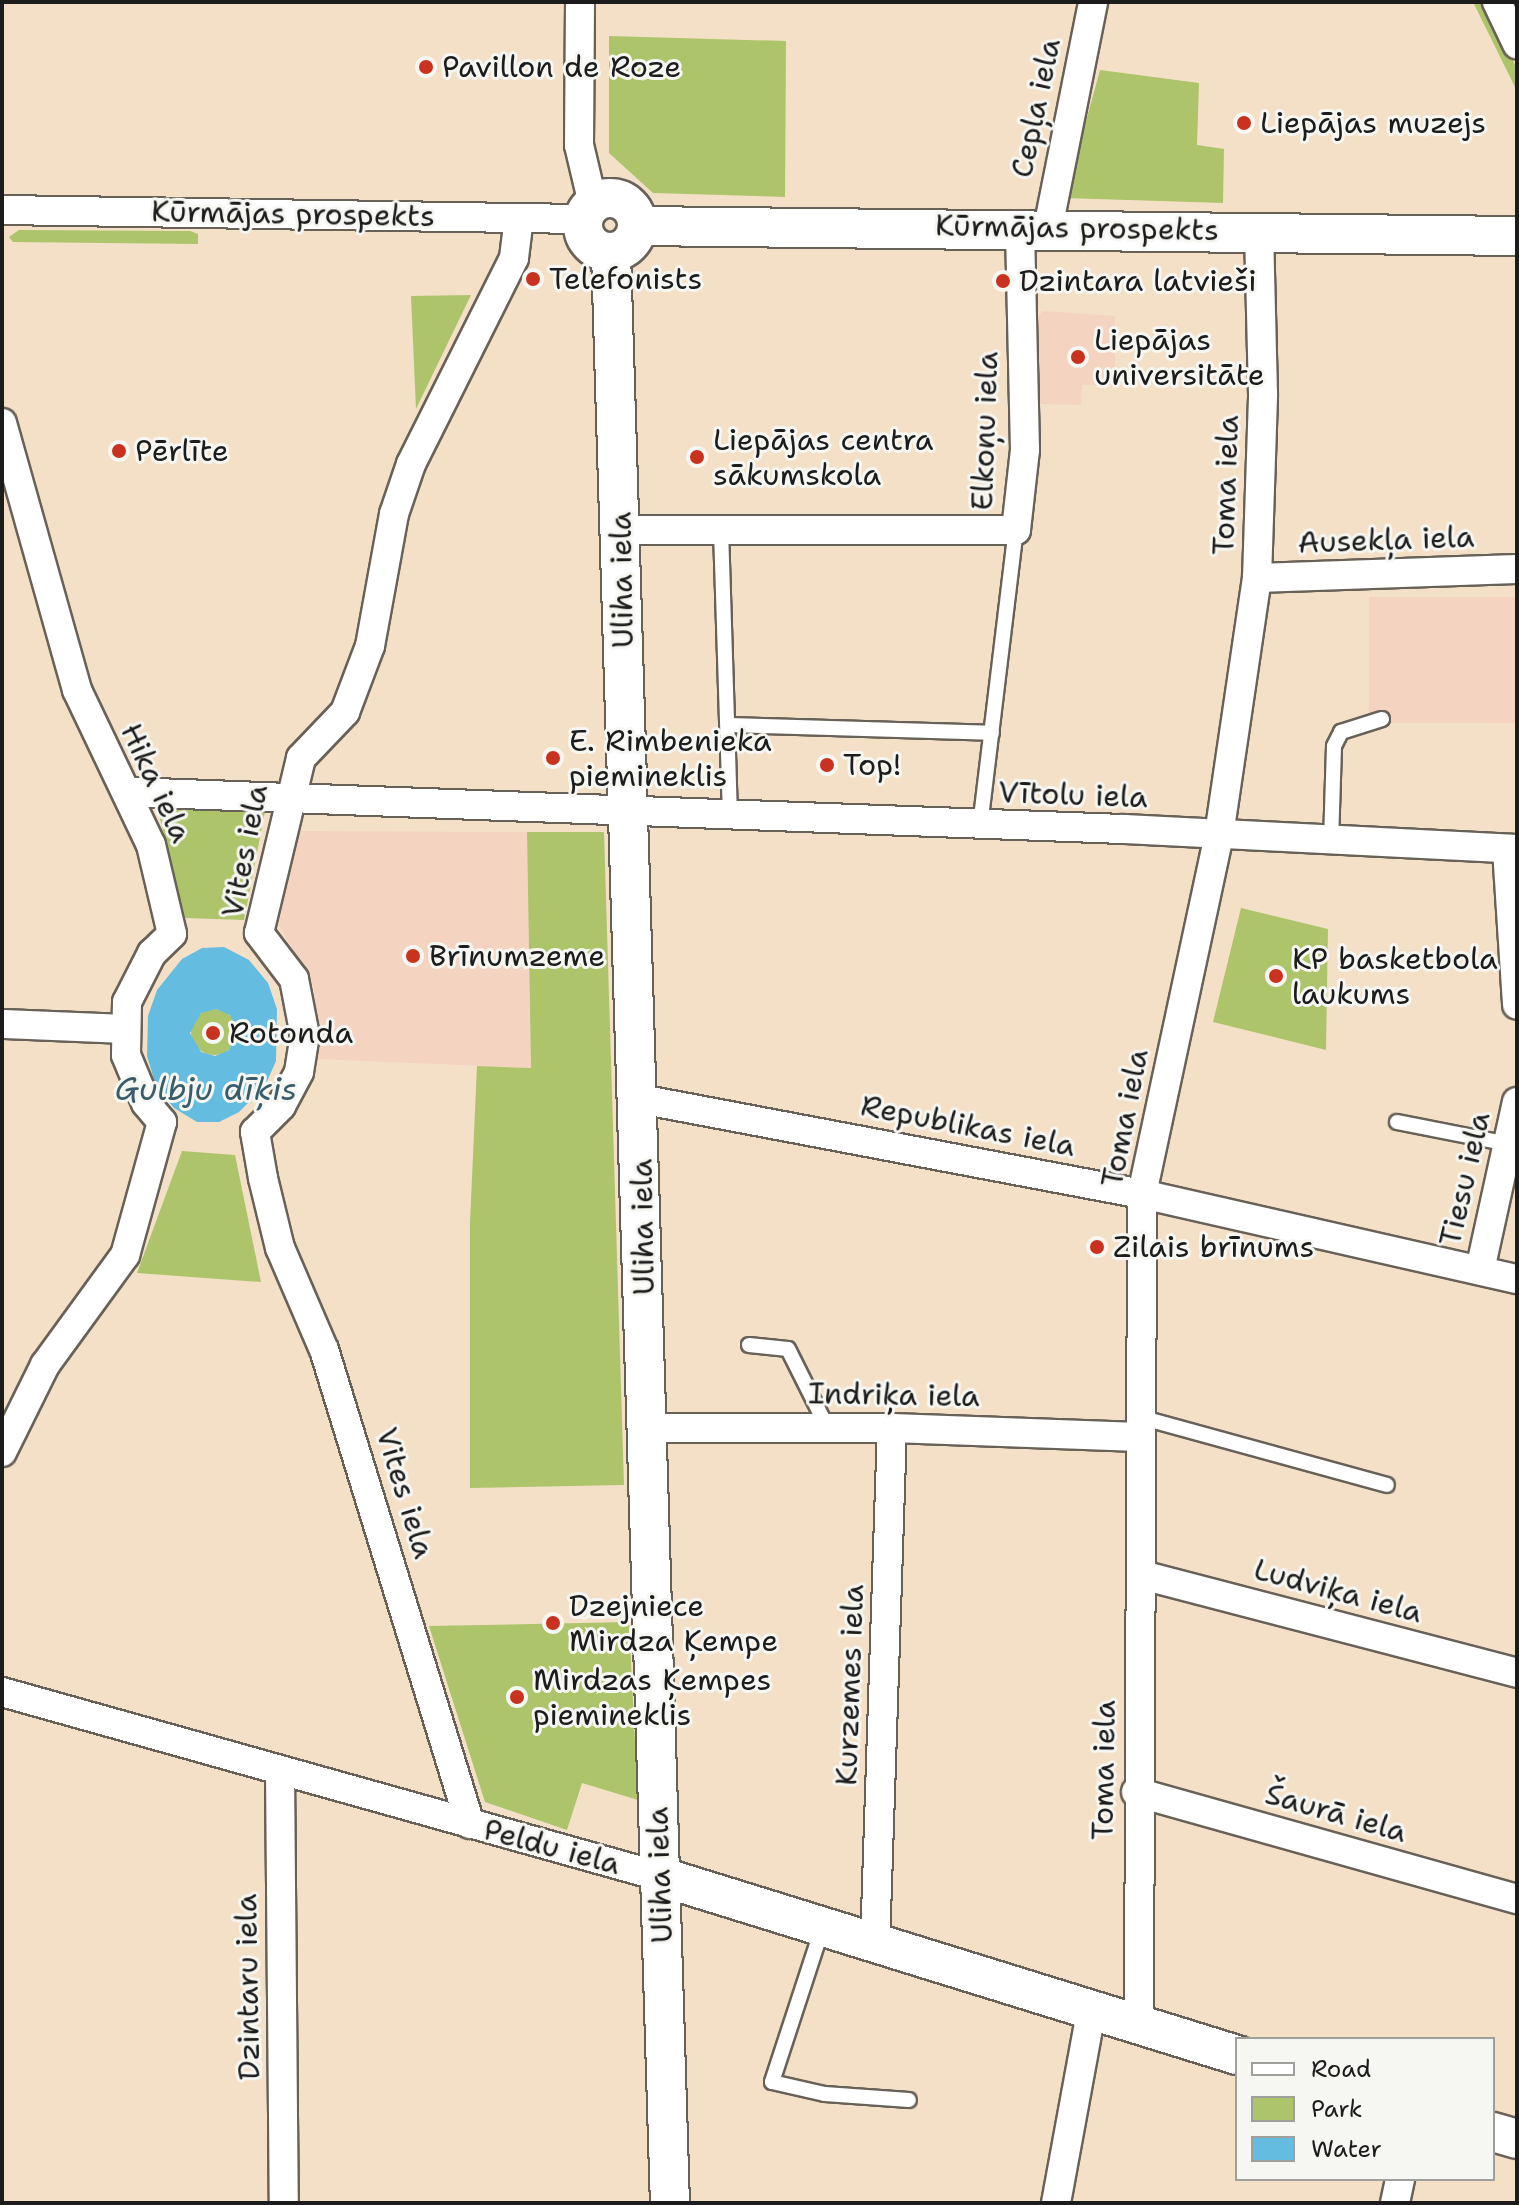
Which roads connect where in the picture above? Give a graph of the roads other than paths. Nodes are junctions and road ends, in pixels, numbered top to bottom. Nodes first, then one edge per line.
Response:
1 (580, 2) edge
2 (1091, 2) edge
3 (1497, 2) edge
4 (1517, 44) edge
5 (2, 210) edge
6 (588, 211) junction
7 (519, 219) junction
8 (1034, 228) junction
9 (1259, 230) junction
10 (1517, 236) edge
11 (624, 239) junction
12 (2, 423) edge
13 (621, 530) junction
14 (721, 530) junction
15 (1016, 530) junction
16 (1517, 569) edge
17 (1257, 578) junction
18 (1382, 719) dead end
19 (728, 725) junction
20 (992, 733) junction
21 (128, 792) junction
22 (289, 798) junction
23 (627, 811) junction
24 (730, 813) junction
25 (980, 826) junction
26 (1219, 835) junction
27 (1331, 842) junction
28 (1512, 849) edge
29 (1517, 1005) edge
30 (2, 1024) edge
31 (124, 1029) junction
32 (640, 1099) junction
33 (1517, 1102) edge
34 (1397, 1122) dead end
35 (1509, 1144) junction
36 (1142, 1194) junction
37 (1480, 1270) junction
38 (1517, 1279) edge
39 (749, 1345) dead end
40 (827, 1427) junction
41 (1139, 1427) junction
42 (648, 1428) junction
43 (892, 1428) junction
44 (2, 1452) edge
45 (1387, 1485) dead end
46 (1142, 1575) junction
47 (1517, 1673) edge
48 (2, 1692) edge
49 (280, 1771) junction
50 (1136, 1792) junction
51 (470, 1824) junction
52 (659, 1876) junction
53 (1517, 1899) edge
54 (822, 1928) junction
55 (875, 1945) junction
56 (1091, 2012) junction
57 (1139, 2026) junction
58 (1235, 2054) edge
59 (909, 2100) dead end
60 (1495, 2133) edge
61 (1517, 2139) edge
62 (1400, 2181) edge
63 (284, 2203) edge
64 (670, 2203) edge
65 (1056, 2203) edge
66 (1395, 2203) edge

1 - 6 street
2 - 8 street, Cepļa iela
3 - 4 street
5 - 7 street, Kūrmājas prospekts
6 - 7 street, Kūrmājas prospekts
6 - 11 main road
7 - 22 street, Vites iela
8 - 9 main road, Kūrmājas prospekts
8 - 11 main road, Kūrmājas prospekts
8 - 15 street, Elkoņu iela
9 - 10 main road, Kūrmājas prospekts
9 - 17 street, Toma iela
11 - 13 main road, Uliha iela
12 - 21 street, Hika iela
13 - 14 street, Elkoņu iela
13 - 23 main road, Uliha iela
14 - 15 street, Elkoņu iela
14 - 19 lane
15 - 20 lane
16 - 17 street, Ausekļa iela
17 - 26 street, Toma iela
18 - 27 lane
19 - 20 lane
19 - 24 lane
20 - 25 lane
21 - 22 street, Vītolu iela
21 - 31 street, Hika iela
22 - 23 street, Vītolu iela
22 - 51 street, Vites iela
23 - 24 street, Vītolu iela
23 - 32 main road, Uliha iela
24 - 25 street, Vītolu iela
25 - 26 street, Vītolu iela
26 - 27 street, Vītolu iela
26 - 36 street, Toma iela
27 - 28 street, Vītolu iela
28 - 29 street
30 - 31 street
31 - 44 street, Hika iela
32 - 36 street, Republikas iela
32 - 42 main road, Uliha iela
33 - 35 street, Tiesu iela
34 - 35 lane
35 - 37 street, Tiesu iela
36 - 37 street, Republikas iela
36 - 41 street, Toma iela
37 - 38 street, Republikas iela
39 - 40 lane
40 - 42 street, Indriķa iela
40 - 43 street, Indriķa iela
41 - 43 street, Indriķa iela
41 - 45 lane
41 - 46 street, Toma iela
42 - 52 main road, Uliha iela
43 - 55 street, Kurzemes iela
46 - 47 street, Ludviķa iela
46 - 50 street, Toma iela
48 - 49 street, Peldu iela
49 - 51 street, Peldu iela
49 - 63 street, Dzintaru iela
50 - 53 street, Šaurā iela
50 - 57 street, Toma iela
51 - 52 street, Peldu iela
52 - 54 main road, Peldu iela
52 - 64 main road, Uliha iela
54 - 55 main road, Peldu iela
54 - 59 lane
55 - 56 main road, Peldu iela
56 - 57 main road, Peldu iela
56 - 65 street
57 - 58 main road, Peldu iela
60 - 61 main road
62 - 66 street

